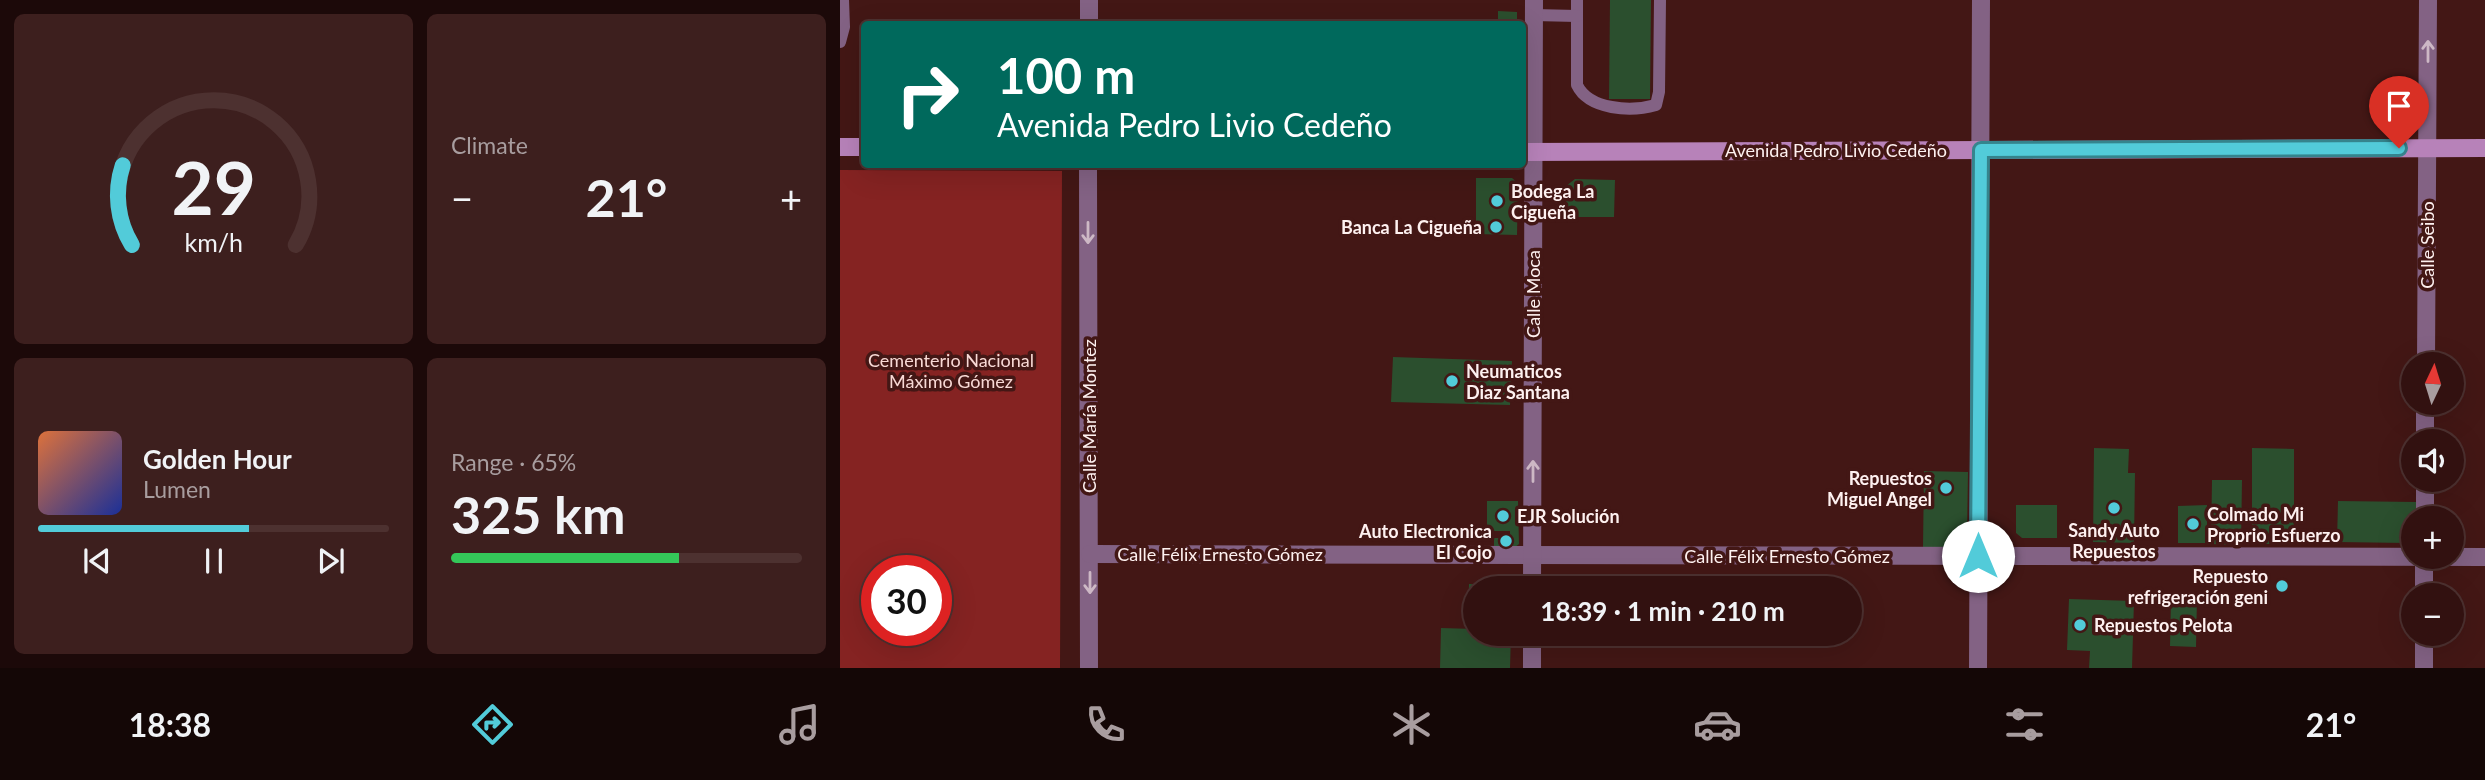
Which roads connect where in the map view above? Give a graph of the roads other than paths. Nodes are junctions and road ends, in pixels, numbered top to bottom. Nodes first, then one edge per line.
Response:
1 (843, 0) edge
2 (1089, 0) edge
3 (1577, 0) edge
4 (1660, 0) edge
5 (1981, 0) edge
6 (2428, 0) edge
7 (1534, 7) edge
8 (1577, 16) junction
9 (1089, 21) edge
10 (840, 42) edge
11 (840, 147) edge
12 (861, 147) edge
13 (2427, 148) junction
14 (2485, 148) edge
15 (1981, 150) junction
16 (1528, 152) edge
17 (1088, 168) edge
18 (2426, 352) edge
19 (1090, 554) junction
20 (1532, 555) junction
21 (1978, 556) junction
22 (2401, 557) edge
23 (2464, 557) edge
24 (2485, 557) edge
25 (1532, 576) edge
26 (1532, 646) edge
27 (2424, 646) edge
28 (1090, 668) edge
29 (1532, 668) edge
30 (1978, 668) edge
31 (2424, 668) edge

1 - 10 lane
2 - 9 street
3 - 8 lane
4 - 8 lane
5 - 15 street
13 -> 6 street, Calle Seibo
7 - 8 lane
7 - 16 street, Calle Moca
11 - 12 main road
13 - 14 main road, Avenida Pedro Livio Cedeño
13 - 15 main road, Avenida Pedro Livio Cedeño
13 - 18 street, Calle Seibo
15 - 16 main road, Avenida Pedro Livio Cedeño
15 - 21 street
20 -> 16 street, Calle Moca
17 -> 19 street, Calle María Montez
19 - 20 street, Calle Félix Ernesto Gómez
19 -> 28 street, Calle María Montez
20 - 21 street, Calle Félix Ernesto Gómez
20 - 25 street, Calle Moca
21 - 22 street, Calle Félix Ernesto Gómez
21 - 30 street
23 - 24 street, Calle Félix Ernesto Gómez
26 - 29 street
27 - 31 street

